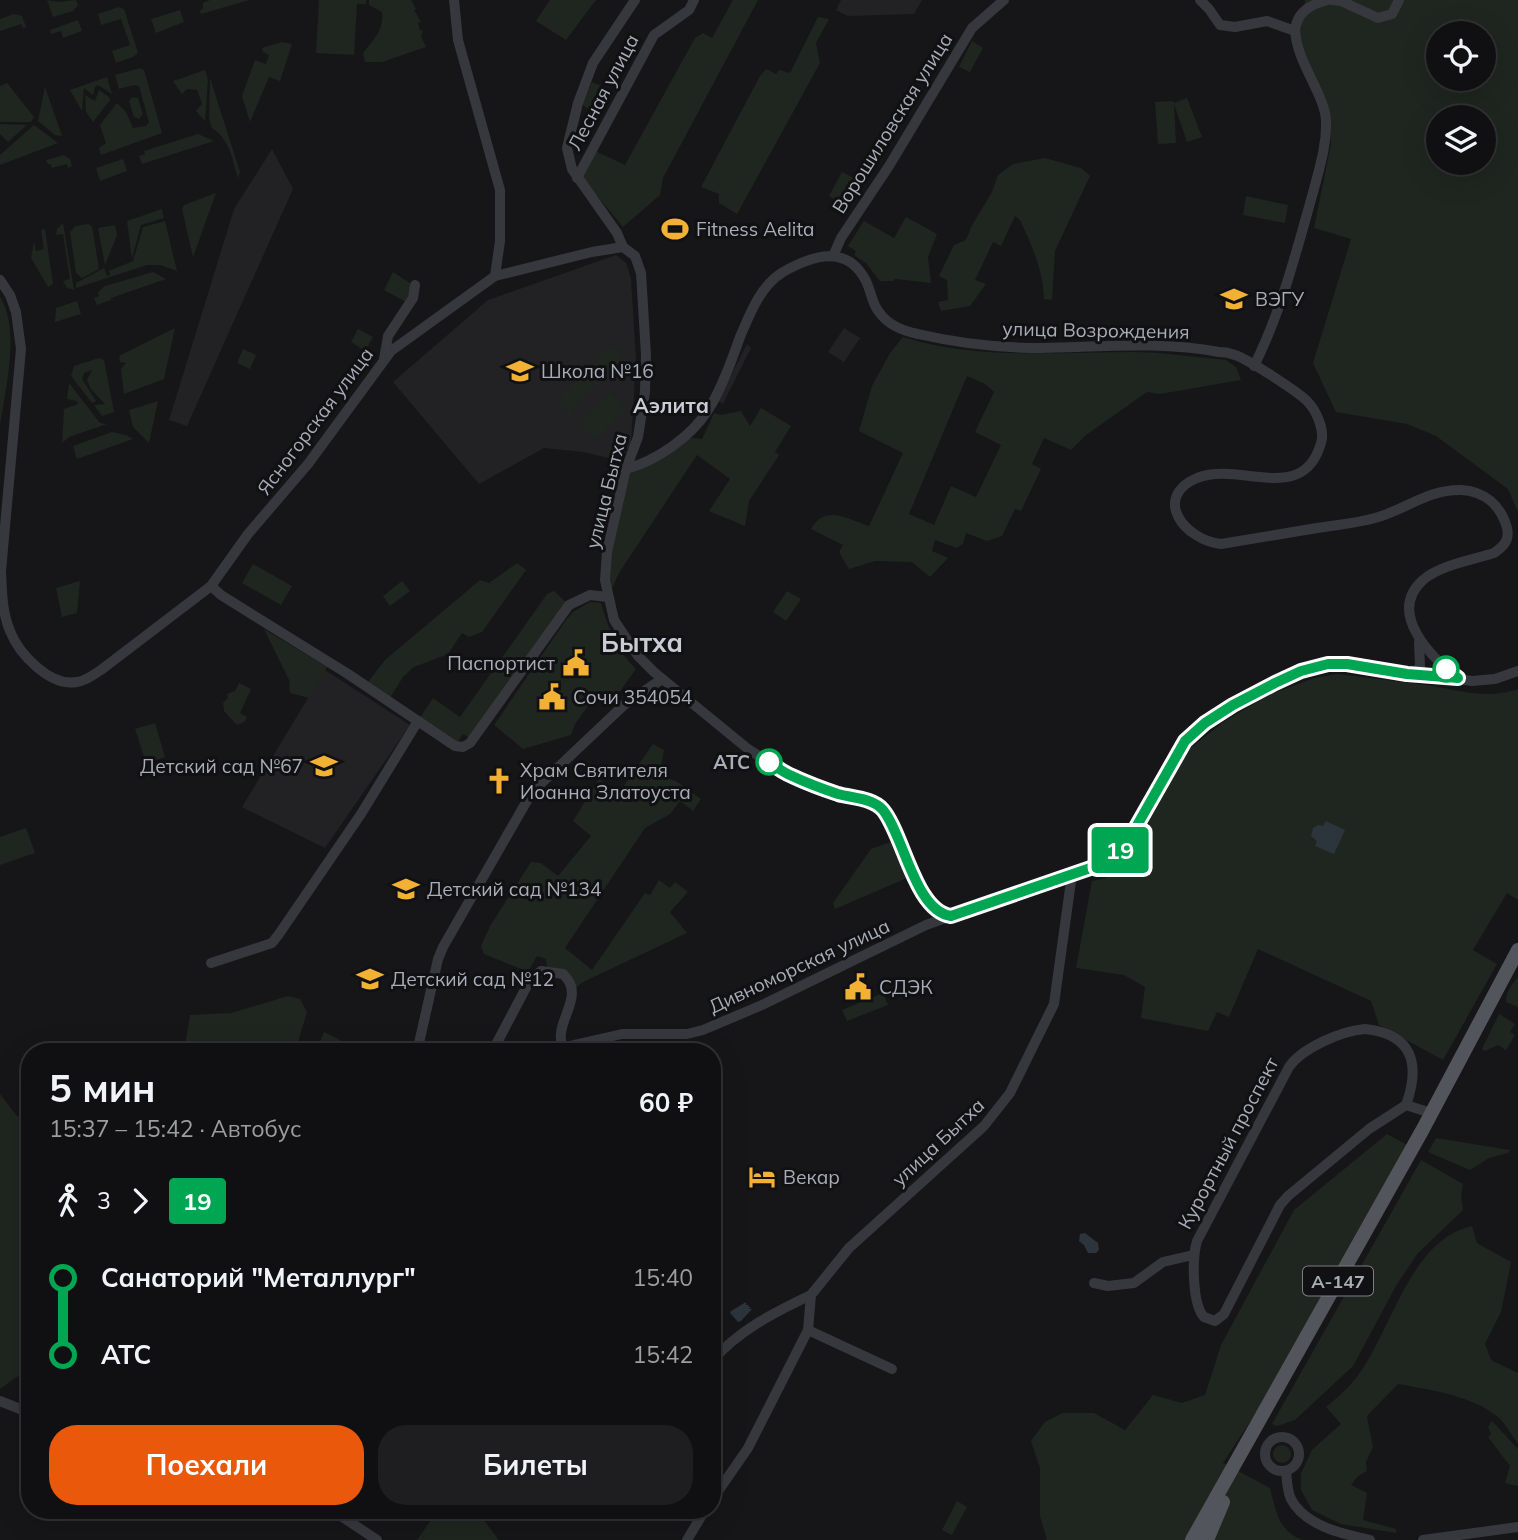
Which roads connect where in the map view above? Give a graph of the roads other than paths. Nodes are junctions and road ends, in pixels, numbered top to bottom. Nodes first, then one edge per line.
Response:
1 (454, 0) edge
2 (635, 0) edge
3 (694, 0) edge
4 (1004, 0) edge
5 (1200, 0) edge
6 (1330, 0) edge
7 (1399, 0) edge
8 (1295, 31) junction
9 (569, 135) joint
10 (577, 178) junction
11 (623, 247) junction
12 (834, 254) junction
13 (495, 276) junction
14 (0, 280) edge
15 (415, 285) dead end
16 (384, 359) junction
17 (1254, 366) junction
18 (626, 469) junction
19 (211, 586) junction
20 (608, 597) junction
21 (1418, 638) junction
22 (1518, 671) edge
23 (1407, 674) junction
24 (1458, 678) junction
25 (662, 679) junction
26 (418, 721) junction
27 (1072, 874) junction
28 (951, 916) junction
29 (1518, 950) edge
30 (211, 962) dead end
31 (419, 1043) edge
32 (497, 1043) edge
33 (562, 1043) edge
34 (583, 1043) edge
35 (1406, 1105) junction
36 (1431, 1113) junction
37 (1193, 1255) junction
38 (1094, 1283) dead end
39 (811, 1295) junction
40 (808, 1330) junction
41 (721, 1347) edge
42 (892, 1369) dead end
43 (0, 1401) edge
44 (21, 1409) edge
45 (1254, 1433) junction
46 (1268, 1445) junction
47 (1286, 1471) junction
48 (1233, 1474) junction
49 (721, 1487) edge
50 (346, 1519) edge
51 (700, 1519) edge
52 (1518, 1527) edge
53 (377, 1540) edge
54 (687, 1540) edge
55 (1192, 1540) edge
56 (1201, 1540) edge
57 (1207, 1540) edge
58 (1370, 1540) edge
59 (1423, 1540) edge

1 - 13 street
2 - 9 street, Лесная улица
3 - 10 street, Лесная улица
4 - 12 street, Ворошиловская улица
5 - 8 street
6 - 7 street
6 - 8 street
8 - 17 street
9 - 10 street, улица Бытха
10 - 11 street, улица Бытха
11 - 13 street, Ясногорская улица
11 - 18 street, улица Бытха
12 - 17 street, улица Возрождения
12 - 18 street
13 - 16 street, Ясногорская улица
14 - 19 street, Ясногорская улица
15 - 16 street
16 - 19 street, Ясногорская улица
17 - 21 street, улица Возрождения
18 - 20 street, улица Бытха
19 - 26 street
20 - 25 street, улица Бытха
20 - 26 street
21 - 23 street
21 - 24 street, улица Возрождения
22 - 24 street
23 - 24 street
23 - 27 street
25 - 28 street, улица Бытха
25 - 31 street
26 - 30 street
27 - 28 street
27 - 39 street, улица Бытха
28 - 34 street, Дивноморская улица
29 - 36 main road, А-147
32 - 33 street, Дивноморская улица
35 - 36 street
35 - 37 street, Курортный проспект
35 - 37 street, Курортный проспект
36 - 45 main road, А-147
37 - 38 street, Курортный проспект
39 - 40 street
39 - 41 street
40 - 42 street
40 - 49 street
43 - 44 street
45 - 46 street
45 - 48 main road, А-147
46 - 47 street
46 - 47 street
47 - 58 street
48 - 55 main road, А-147
48 - 56 main road, А-147
48 - 57 main road, А-147
50 - 53 street
51 - 54 street
52 - 59 street

